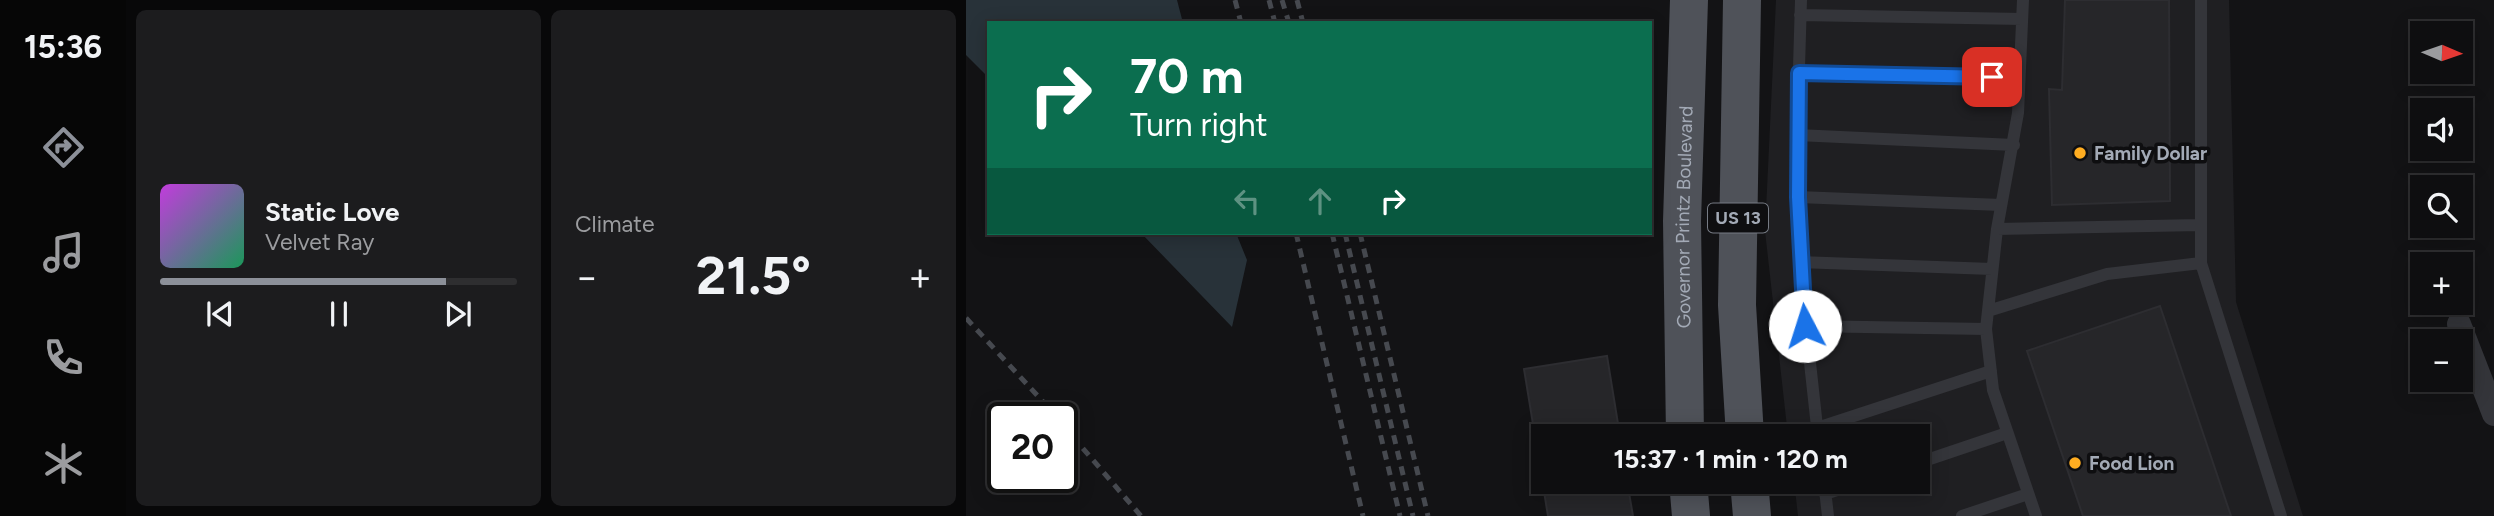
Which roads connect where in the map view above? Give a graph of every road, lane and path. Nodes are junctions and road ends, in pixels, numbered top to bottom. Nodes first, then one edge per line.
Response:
1 (1689, 0) edge
2 (1742, 0) edge
3 (1801, 0) edge
4 (2023, 0) edge
5 (2201, 0) edge
6 (1800, 15) junction
7 (2022, 19) junction
8 (1799, 73) junction
9 (2019, 78) junction
10 (1797, 135) junction
11 (2014, 145) junction
12 (1798, 197) junction
13 (2001, 205) junction
14 (2200, 225) junction
15 (1997, 229) junction
16 (1799, 262) junction
17 (2202, 263) junction
18 (1992, 269) junction
19 (1988, 311) junction
20 (2459, 324) dead end
21 (1805, 326) junction
22 (1986, 329) junction
23 (1991, 372) junction
24 (2493, 409) edge
25 (1685, 424) edge
26 (1744, 424) edge
27 (1817, 424) edge
28 (1841, 424) edge
29 (2007, 433) junction
30 (1930, 459) edge
31 (1689, 494) edge
32 (1750, 494) edge
33 (1826, 494) edge
34 (2028, 494) junction
35 (1690, 516) edge
36 (1752, 516) edge
37 (1828, 516) edge
38 (1962, 516) edge
39 (2036, 516) edge
40 (2281, 516) edge

1 - 25 main road, Governor Printz Boulevard / US 13
2 - 26 main road, US 13
3 - 6 lane
4 - 7 lane
5 - 14 lane
6 - 7 lane
6 - 8 lane
7 - 9 lane
8 - 9 lane
8 - 10 lane
9 - 11 lane
10 - 11 lane
10 - 12 lane
11 - 13 lane
12 - 13 lane
12 - 16 lane
13 - 15 lane
14 - 15 lane
14 - 17 lane
15 - 18 lane
16 - 18 lane
16 - 21 lane
17 - 19 lane
17 - 40 lane
18 - 19 lane
19 - 22 lane
20 - 24 street
21 - 22 lane
21 - 27 lane
22 - 23 lane
23 - 28 lane
23 - 29 lane
29 - 30 lane
29 - 34 lane
31 - 35 main road
32 - 36 main road
33 - 37 lane
34 - 38 lane
34 - 39 lane

